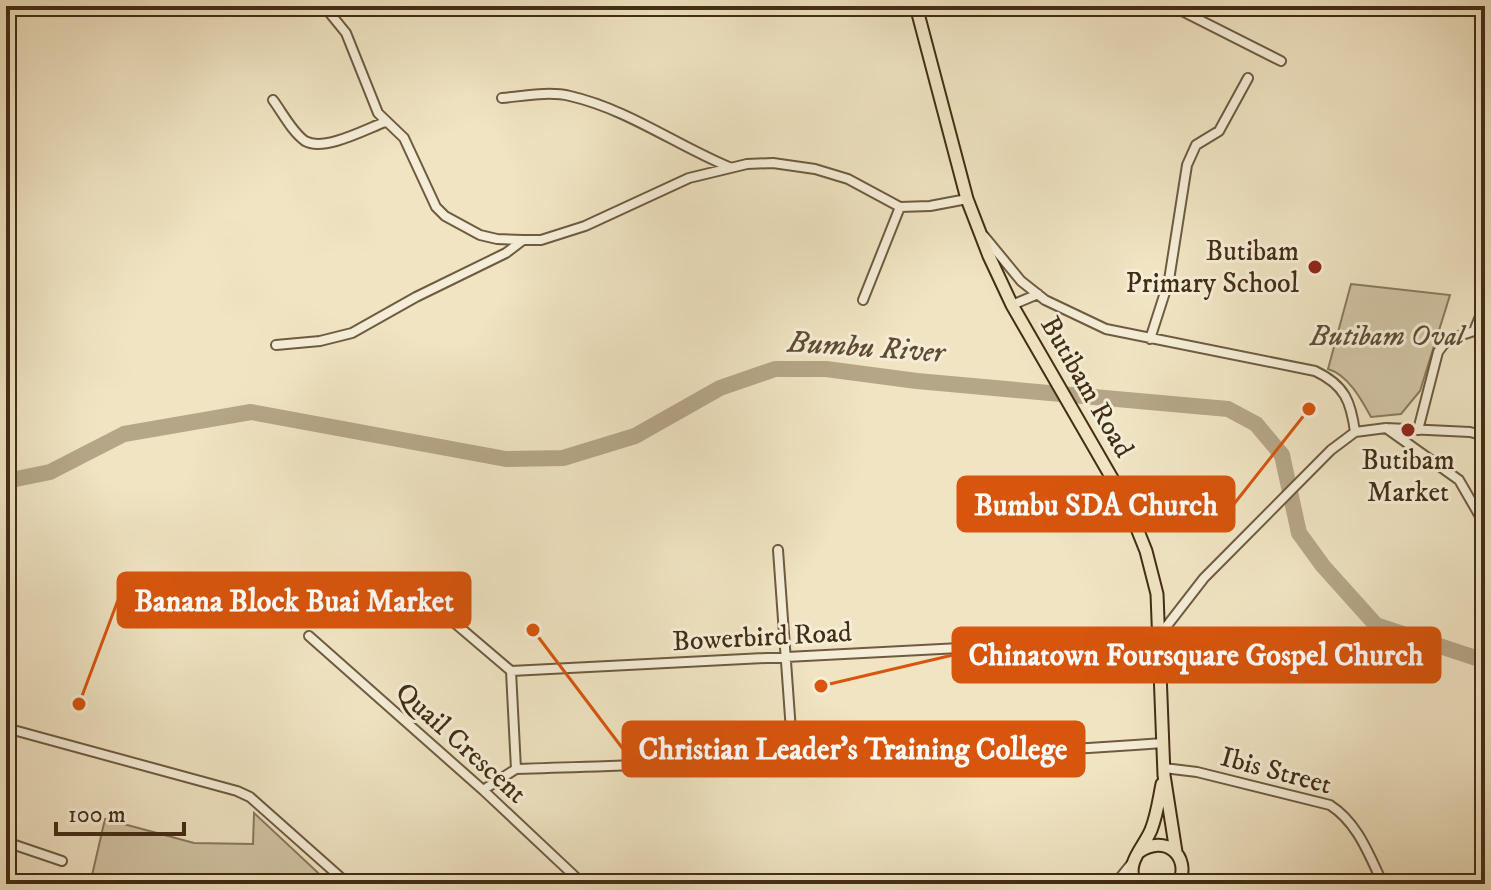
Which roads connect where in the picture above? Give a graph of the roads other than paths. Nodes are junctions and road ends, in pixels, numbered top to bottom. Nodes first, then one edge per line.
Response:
1 (324, 6) edge
2 (916, 6) edge
3 (924, 6) edge
4 (1172, 6) edge
5 (1281, 61) dead end
6 (936, 76) junction
7 (1248, 78) dead end
8 (502, 98) dead end
9 (273, 100) dead end
10 (385, 122) junction
11 (730, 168) junction
12 (967, 199) junction
13 (900, 207) junction
14 (978, 230) junction
15 (523, 240) junction
16 (1038, 294) junction
17 (863, 300) dead end
18 (1485, 304) edge
19 (1012, 305) junction
20 (1150, 339) junction
21 (276, 345) dead end
22 (1386, 428) junction
23 (1418, 430) junction
24 (1355, 432) junction
25 (1485, 436) edge
26 (1485, 525) edge
27 (778, 550) dead end
28 (403, 579) dead end
29 (309, 636) dead end
30 (1157, 638) junction
31 (784, 658) junction
32 (1158, 658) junction
33 (511, 671) junction
34 (6, 728) edge
35 (1163, 743) junction
36 (793, 759) junction
37 (516, 769) junction
38 (1164, 772) junction
39 (483, 790) junction
40 (6, 842) edge
41 (1176, 852) junction
42 (1135, 858) junction
43 (62, 861) dead end
44 (348, 884) edge
45 (583, 884) edge
46 (1115, 884) edge
47 (1135, 884) edge
48 (1179, 884) edge
49 (1383, 884) edge

1 - 10 street
2 - 6 main road, Butibam Road
3 - 6 main road, Butibam Road
4 - 5 street
6 - 12 main road, Butibam Road
7 - 20 street
8 - 11 street
9 - 10 street
10 - 15 street
11 - 13 street
11 - 15 street
12 - 13 street
12 - 14 main road, Butibam Road
13 - 17 street
14 - 16 street
14 - 19 main road, Butibam Road
15 - 21 street
16 - 19 street
16 - 20 street
18 - 23 street
19 - 30 main road, Butibam Road
20 - 24 street
22 - 23 street
22 - 24 street
22 - 26 street
23 - 25 street
24 - 32 street
27 - 31 street
28 - 33 street
29 - 39 street, Quail Crescent
30 - 31 street, Bowerbird Road
30 - 32 main road, Butibam Road
31 - 33 street, Bowerbird Road
31 - 36 street
32 - 35 main road, Butibam Road
33 - 37 street
34 - 44 street
35 - 36 street
35 - 38 main road, Butibam Road
36 - 37 street
37 - 39 street
38 - 41 main road, Butibam Road
38 - 42 main road, Butibam Road
38 - 49 street, Ibis Street
39 - 45 street, Quail Crescent
40 - 43 street
41 - 42 main road
41 - 48 main road, Butibam Road
42 - 46 street
42 - 47 main road

